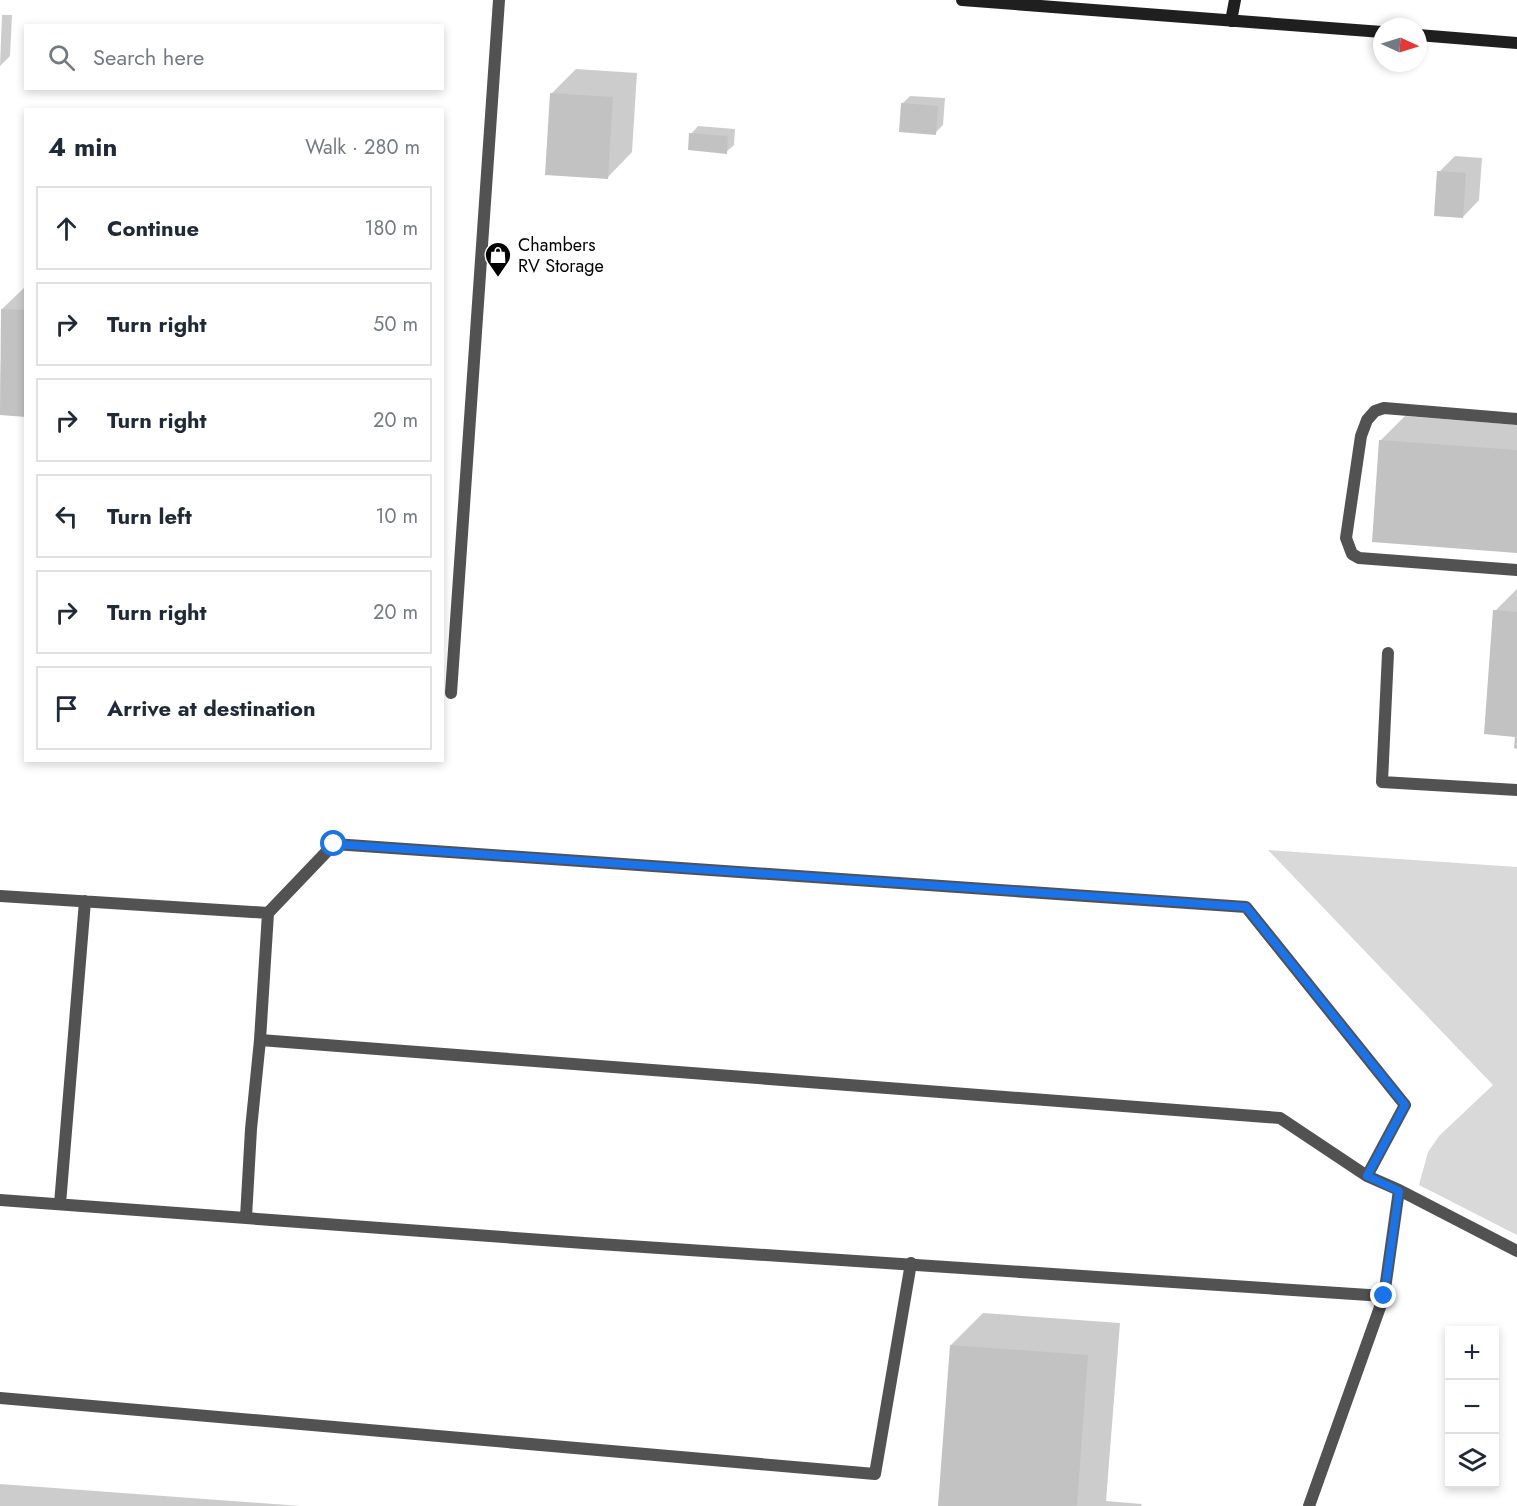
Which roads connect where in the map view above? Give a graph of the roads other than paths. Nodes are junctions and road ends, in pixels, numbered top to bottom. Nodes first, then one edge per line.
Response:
1 (499, 0) edge
2 (962, 0) edge
3 (1235, 0) edge
4 (1231, 21) junction
5 (1373, 31) edge
6 (1427, 36) edge
7 (1517, 43) edge
8 (1517, 419) edge
9 (1517, 570) edge
10 (1388, 653) dead end
11 (452, 693) dead end
12 (1517, 790) edge
13 (0, 896) edge
14 (86, 901) junction
15 (268, 914) junction
16 (260, 1040) junction
17 (1367, 1176) junction
18 (1399, 1191) junction
19 (0, 1200) edge
20 (60, 1204) junction
21 (246, 1217) junction
22 (1517, 1251) edge
23 (911, 1263) junction
24 (1384, 1296) junction
25 (0, 1398) edge
26 (1309, 1506) edge

1 - 11 lane
2 - 4 main road
3 - 4 main road
4 - 5 main road
6 - 7 main road
8 - 9 lane
10 - 12 lane
13 - 14 lane
14 - 15 lane
14 - 20 lane
15 - 16 lane
15 - 17 lane
16 - 17 lane
16 - 21 lane
17 - 18 lane
18 - 22 lane
18 - 24 lane
19 - 20 lane
20 - 21 lane
21 - 23 lane
23 - 24 lane
23 - 25 lane
24 - 26 lane

